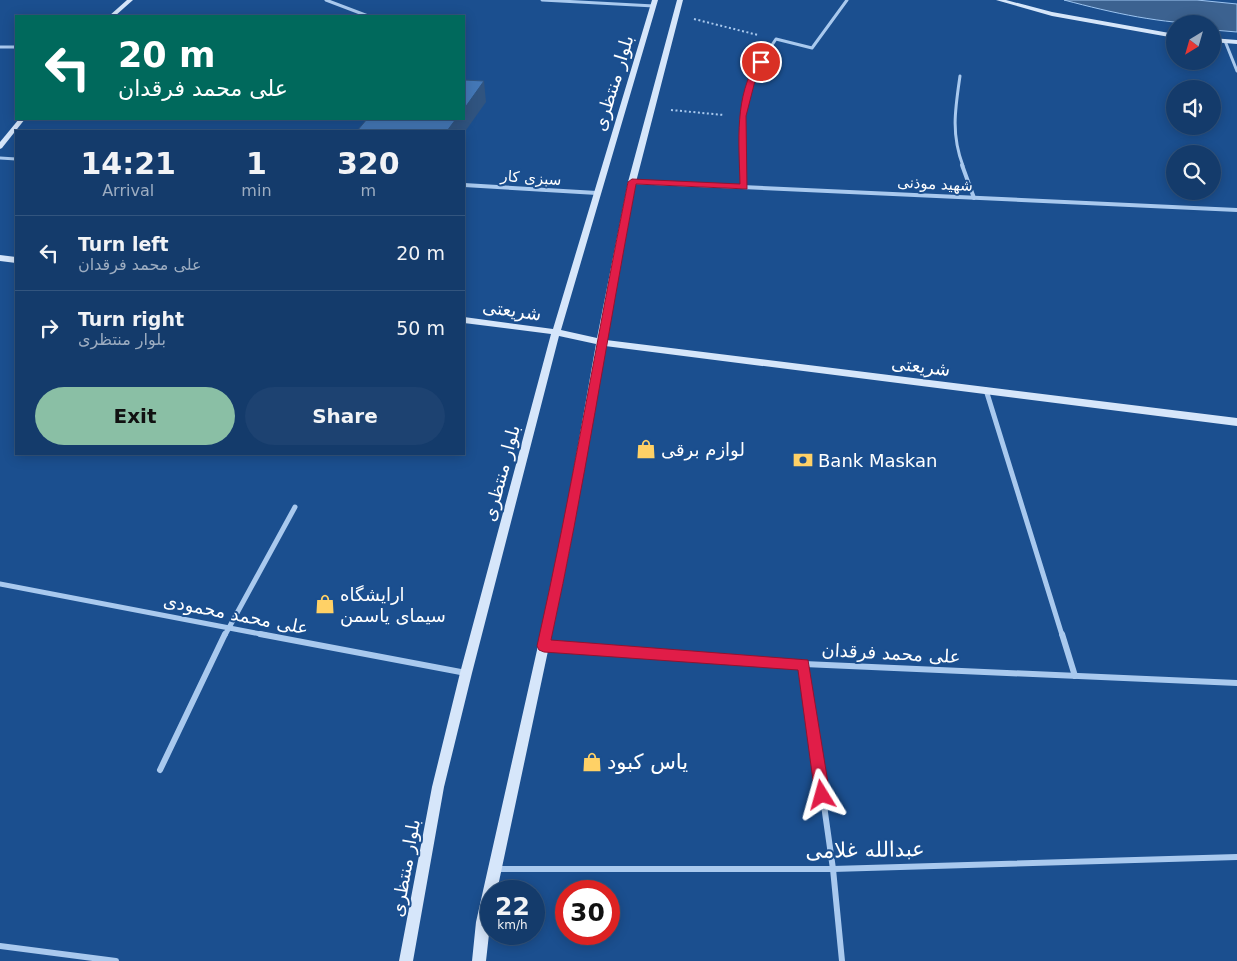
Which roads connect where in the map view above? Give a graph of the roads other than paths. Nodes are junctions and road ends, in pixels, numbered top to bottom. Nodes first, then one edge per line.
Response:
1 (130, 0) edge
2 (326, 0) edge
3 (542, 0) edge
4 (680, 0) edge
5 (847, 0) edge
6 (999, 0) edge
7 (654, 3) edge
8 (113, 15) edge
9 (365, 15) edge
10 (1166, 34) edge
11 (1221, 41) edge
12 (1225, 41) junction
13 (1237, 42) edge
14 (0, 47) edge
15 (15, 47) edge
16 (1237, 71) edge
17 (960, 76) dead end
18 (21, 120) edge
19 (0, 147) edge
20 (0, 158) edge
21 (15, 159) edge
22 (632, 182) junction
23 (465, 184) edge
24 (744, 187) junction
25 (596, 193) junction
26 (974, 198) junction
27 (1237, 210) edge
28 (0, 258) edge
29 (15, 260) edge
30 (465, 320) edge
31 (556, 332) junction
32 (601, 342) junction
33 (986, 390) junction
34 (1237, 422) edge
35 (295, 506) dead end
36 (0, 584) edge
37 (228, 628) junction
38 (544, 646) junction
39 (804, 664) junction
40 (466, 673) junction
41 (1075, 676) junction
42 (1237, 683) edge
43 (160, 770) dead end
44 (1237, 858) edge
45 (494, 869) junction
46 (833, 869) junction
47 (0, 946) edge
48 (116, 961) edge
49 (406, 961) edge
50 (479, 961) edge
51 (842, 961) edge

1 - 8 main road
2 - 9 street
3 - 7 street
4 - 22 main road
5 - 24 street
6 - 10 main road
7 - 25 main road, بلوار منتظری
11 - 12 main road
12 - 13 main road
12 - 16 street
14 - 15 street
17 - 26 street
18 - 19 main road
20 - 21 street
22 - 24 street, شهید موذنی
22 - 32 main road
23 - 25 street, سبزی کار
24 - 26 street, شهید موذنی
25 - 31 main road, بلوار منتظری
26 - 27 street, شهید موذنی
28 - 29 main road
30 - 31 main road, شریعتی
31 - 32 main road, شریعتی
31 - 40 main road, بلوار منتظری
32 - 33 main road, شریعتی
32 - 38 main road
33 - 34 main road, شریعتی
33 - 41 street
35 - 37 street
36 - 37 street, علی محمد محمودی
37 - 40 street, علی محمد محمودی
37 - 43 street
38 - 39 street, علی محمد فرقدان
38 - 45 main road
39 - 41 street, علی محمد فرقدان
39 - 46 street
40 - 49 main road, بلوار منتظری
41 - 42 street, علی محمد فرقدان
44 - 46 street, عبدالله غلامی
45 - 46 street, عبدالله غلامی
45 - 50 main road
46 - 51 street
47 - 48 street

